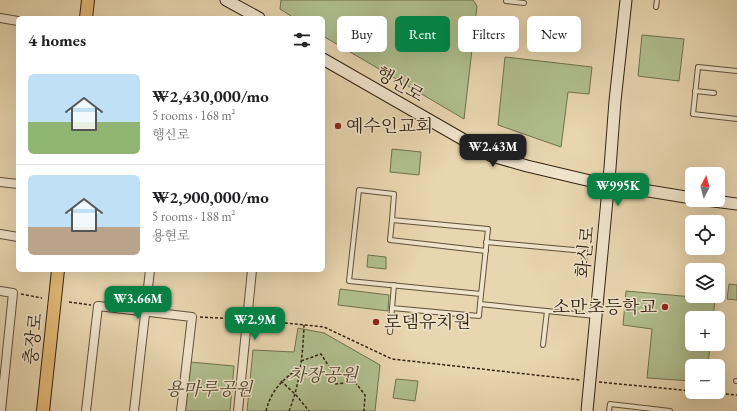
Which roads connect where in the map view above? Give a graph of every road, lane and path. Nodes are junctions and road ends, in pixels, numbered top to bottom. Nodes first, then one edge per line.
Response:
1 (88, 0) edge
2 (226, 0) edge
3 (506, 0) edge
4 (626, 0) edge
5 (657, 0) edge
6 (524, 3) dead end
7 (656, 7) dead end
8 (86, 16) edge
9 (254, 16) edge
10 (0, 18) edge
11 (16, 20) edge
12 (325, 60) edge
13 (737, 71) edge
14 (694, 91) junction
15 (714, 94) dead end
16 (737, 119) edge
17 (0, 182) edge
18 (16, 184) edge
19 (608, 185) junction
20 (685, 197) edge
21 (725, 202) edge
22 (737, 204) edge
23 (392, 220) junction
24 (0, 234) edge
25 (16, 237) edge
26 (486, 242) junction
27 (486, 251) junction
28 (58, 272) edge
29 (150, 272) edge
30 (252, 272) edge
31 (583, 273) dead end
32 (394, 286) junction
33 (0, 291) edge
34 (13, 293) junction
35 (481, 294) junction
36 (42, 298) dead end
37 (69, 302) dead end
38 (480, 304) junction
39 (98, 306) junction
40 (392, 308) junction
41 (145, 311) junction
42 (546, 311) junction
43 (596, 316) junction
44 (192, 317) junction
45 (241, 319) dead end
46 (255, 320) dead end
47 (304, 325) junction
48 (390, 332) dead end
49 (543, 345) dead end
50 (301, 361) junction
51 (301, 366) junction
52 (582, 380) dead end
53 (281, 381) junction
54 (597, 382) dead end
55 (685, 390) edge
56 (725, 394) edge
57 (296, 395) junction
58 (737, 395) edge
59 (1, 411) edge
60 (43, 411) edge
61 (86, 411) edge
62 (134, 411) edge
63 (181, 411) edge
64 (238, 411) edge
65 (266, 411) edge
66 (289, 411) edge
67 (310, 411) edge
68 (364, 411) edge
69 (587, 411) edge
70 (609, 411) edge
71 (670, 411) edge

1 - 8 main road
2 - 9 main road
3 - 6 lane
4 - 19 main road, 화신로
5 - 7 lane
10 - 11 street
12 - 19 main road, 행신로
13 - 14 lane
14 - 15 lane
14 - 16 lane
17 - 18 street
19 - 20 main road, 행신로
19 - 43 main road, 화신로
21 - 22 main road
23 - 26 lane
23 - 27 lane
23 - 32 lane
24 - 25 street
26 - 27 lane
26 - 31 lane
27 - 35 lane
28 - 60 main road, 충장로
29 - 41 street
30 - 64 street
32 - 35 lane
32 - 40 lane
33 - 34 street
34 - 36 path
34 - 59 street
35 - 38 lane
37 - 39 path
38 - 40 lane
38 - 42 lane
39 - 41 street
39 - 61 street
40 - 48 lane
41 - 44 street
41 - 62 street
42 - 43 lane
42 - 49 lane
43 - 69 main road, 화신로
44 - 45 path
44 - 63 street
46 - 47 path
47 - 50 path
47 - 52 path
50 - 51 path
50 - 68 path
51 - 53 path
51 - 57 path
53 - 57 path
53 - 65 path
54 - 55 path
56 - 58 path
57 - 66 path
57 - 67 path
70 - 71 lane

